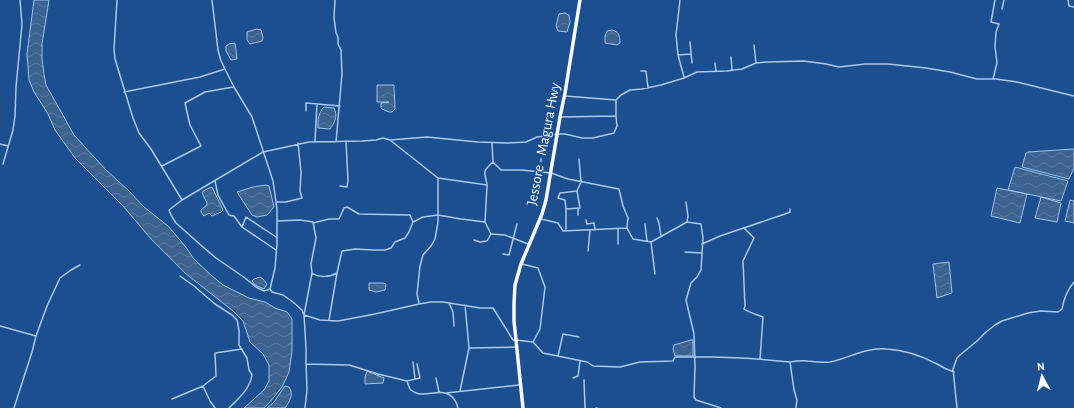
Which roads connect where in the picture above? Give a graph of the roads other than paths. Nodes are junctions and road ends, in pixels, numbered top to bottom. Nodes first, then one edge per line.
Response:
1 (20, 0) edge
2 (117, 0) edge
3 (212, 0) edge
4 (335, 0) edge
5 (580, 0) edge
6 (680, 0) edge
7 (995, 0) edge
8 (1004, 0) edge
9 (1067, 0) edge
10 (1074, 7) edge
11 (1002, 9) dead end
12 (690, 42) dead end
13 (754, 46) dead end
14 (691, 54) junction
15 (678, 55) junction
16 (730, 57) dead end
17 (692, 63) dead end
18 (715, 63) dead end
19 (756, 63) junction
20 (226, 69) junction
21 (732, 70) junction
22 (641, 71) dead end
23 (716, 71) junction
24 (684, 78) junction
25 (993, 79) junction
26 (234, 87) junction
27 (648, 88) junction
28 (124, 92) junction
29 (565, 96) junction
30 (1074, 96) edge
31 (616, 100) junction
32 (317, 104) junction
33 (340, 106) junction
34 (306, 112) dead end
35 (616, 116) junction
36 (560, 117) junction
37 (558, 134) junction
38 (390, 140) junction
39 (314, 141) junction
40 (336, 142) junction
41 (346, 142) junction
42 (298, 143) junction
43 (492, 143) junction
44 (0, 144) edge
45 (9, 146) junction
46 (263, 152) junction
47 (579, 159) dead end
48 (493, 162) junction
49 (3, 164) dead end
50 (162, 166) junction
51 (551, 173) junction
52 (438, 178) junction
53 (215, 181) junction
54 (581, 182) junction
55 (487, 185) junction
56 (340, 186) dead end
57 (577, 191) junction
58 (182, 200) junction
59 (276, 202) junction
60 (686, 202) dead end
61 (566, 208) junction
62 (578, 208) junction
63 (790, 209) dead end
64 (438, 215) junction
65 (578, 215) dead end
66 (540, 218) junction
67 (656, 218) dead end
68 (586, 220) dead end
69 (277, 221) junction
70 (413, 222) junction
71 (485, 222) junction
72 (687, 222) junction
73 (313, 223) junction
74 (517, 224) dead end
75 (645, 224) dead end
76 (242, 227) junction
77 (627, 228) junction
78 (744, 228) junction
79 (618, 229) junction
80 (590, 230) junction
81 (595, 230) junction
82 (566, 231) junction
83 (491, 234) junction
84 (661, 236) junction
85 (277, 237) junction
86 (514, 238) junction
87 (474, 240) dead end
88 (646, 241) junction
89 (651, 242) junction
90 (530, 244) junction
91 (618, 244) dead end
92 (702, 244) junction
93 (276, 250) junction
94 (588, 251) dead end
95 (685, 252) dead end
96 (702, 253) junction
97 (503, 254) dead end
98 (521, 264) junction
99 (80, 265) dead end
100 (312, 274) junction
101 (337, 274) junction
102 (655, 274) dead end
103 (180, 276) dead end
104 (1074, 282) edge
105 (270, 289) junction
106 (449, 303) junction
107 (419, 304) junction
108 (464, 305) junction
109 (304, 315) junction
110 (329, 320) junction
111 (0, 326) edge
112 (454, 326) dead end
113 (36, 336) junction
114 (579, 337) dead end
115 (516, 340) junction
116 (533, 342) junction
117 (517, 347) junction
118 (468, 348) junction
119 (242, 350) junction
120 (558, 356) junction
121 (695, 356) junction
122 (760, 360) junction
123 (580, 361) junction
124 (413, 362) dead end
125 (790, 362) junction
126 (306, 364) junction
127 (417, 364) dead end
128 (954, 372) junction
129 (436, 378) dead end
130 (573, 378) dead end
131 (416, 379) junction
132 (584, 380) dead end
133 (407, 381) junction
134 (521, 385) junction
135 (203, 386) junction
136 (460, 391) junction
137 (439, 392) junction
138 (446, 392) junction
139 (172, 399) dead end
140 (14, 408) edge
141 (215, 408) edge
142 (230, 408) edge
143 (305, 408) edge
144 (458, 408) edge
145 (523, 408) edge
146 (585, 408) edge
147 (721, 408) edge
148 (796, 408) edge
149 (958, 408) edge

1 - 45 street
2 - 28 street
3 - 20 street
4 - 33 street
5 - 29 highway, Jessore - Magura Hwy
6 - 15 street
7 - 25 street
8 - 11 street
9 - 10 street
12 - 14 street
13 - 19 street
14 - 15 street
14 - 17 street
15 - 24 street
16 - 21 street
18 - 23 street
19 - 21 street
19 - 25 street
20 - 26 street
20 - 28 street
21 - 23 street
22 - 27 street
23 - 24 street
24 - 27 street
25 - 30 street
26 - 46 street
26 - 50 street
27 - 31 street
28 - 50 street
29 - 31 street
29 - 36 highway, Jessore - Magura Hwy
31 - 35 street
32 - 33 street
32 - 34 street
32 - 39 street
33 - 40 street
35 - 36 street
35 - 37 street
36 - 37 highway, Jessore - Magura Hwy
37 - 43 street
37 - 51 highway, Jessore - Magura Hwy
38 - 41 street
38 - 43 street
38 - 52 street
39 - 40 street
39 - 42 street
40 - 41 street
41 - 56 street
42 - 46 street
42 - 59 street
43 - 48 street
44 - 45 street
45 - 49 street
46 - 53 street
46 - 59 street
47 - 54 street
48 - 51 street
48 - 55 street
50 - 58 street
51 - 54 street
51 - 66 highway, Jessore - Magura Hwy
52 - 55 street
52 - 64 street
53 - 58 street
53 - 76 street
54 - 57 street
54 - 77 street
55 - 71 street
57 - 61 street
57 - 62 street
58 - 105 street
59 - 69 street
60 - 72 street
61 - 62 street
61 - 82 street
62 - 65 street
63 - 78 street
64 - 70 street
64 - 71 street
64 - 107 street
66 - 82 street
66 - 90 highway, Jessore - Magura Hwy
67 - 84 street
68 - 81 street
69 - 73 street
69 - 85 street
70 - 73 street
70 - 101 street
71 - 83 street
72 - 84 street
72 - 92 street
73 - 100 street
74 - 86 street
75 - 88 street
76 - 85 street
76 - 93 street
77 - 79 street
77 - 88 street
78 - 92 street
78 - 122 street
79 - 81 street
79 - 91 street
80 - 81 street
80 - 82 street
80 - 94 street
83 - 86 street
83 - 87 street
84 - 89 street
85 - 93 street
86 - 90 street
86 - 97 street
88 - 89 street
89 - 102 street
90 - 98 highway, Jessore - Magura Hwy
92 - 96 street
93 - 105 street
95 - 96 street
96 - 121 street
98 - 115 highway, Jessore - Magura Hwy
98 - 116 street
99 - 113 street
100 - 101 street
100 - 109 street
101 - 110 street
103 - 119 street
104 - 128 street
105 - 109 street
106 - 107 street
106 - 108 street
106 - 112 street
107 - 110 street
108 - 115 street
108 - 118 street
109 - 110 street
109 - 126 street
111 - 113 street
113 - 140 street
114 - 120 street
115 - 116 street
115 - 117 highway, Jessore - Magura Hwy
116 - 120 street
117 - 118 street
117 - 134 highway, Jessore - Magura Hwy
118 - 136 street
119 - 135 street
119 - 142 street
120 - 123 street
121 - 122 street
121 - 123 street
121 - 147 street
122 - 125 street
123 - 130 street
124 - 131 street
125 - 128 street
125 - 148 street
126 - 133 street
126 - 143 street
127 - 131 street
128 - 149 street
129 - 137 street
131 - 133 street
132 - 146 street
133 - 137 street
134 - 136 street
134 - 145 highway, Jessore - Magura Hwy
135 - 139 street
135 - 141 street
136 - 138 street
137 - 138 street
138 - 144 street

